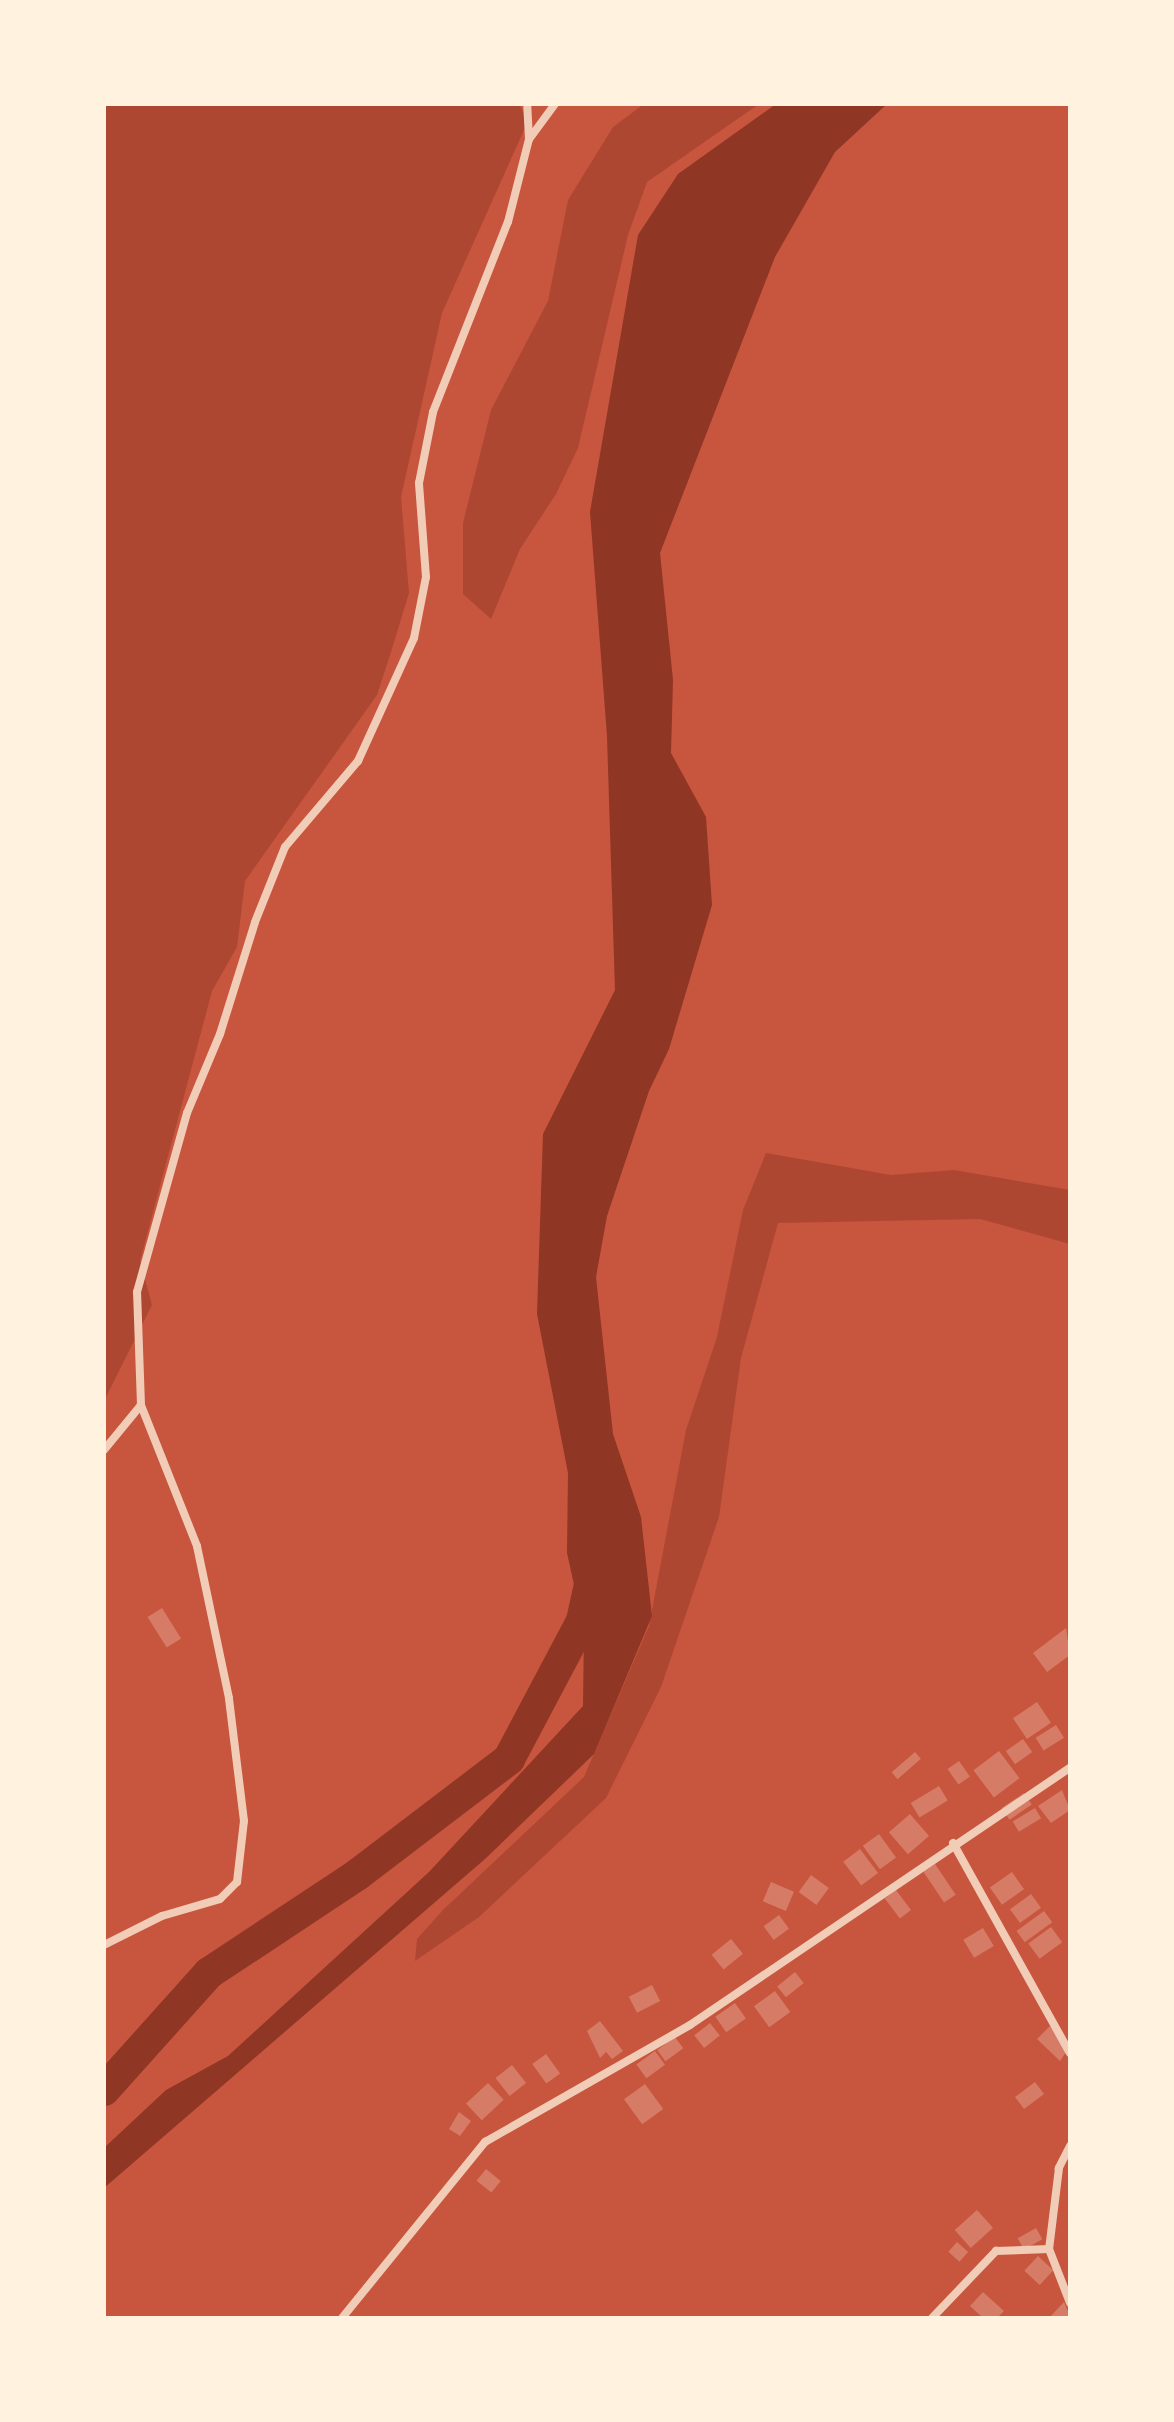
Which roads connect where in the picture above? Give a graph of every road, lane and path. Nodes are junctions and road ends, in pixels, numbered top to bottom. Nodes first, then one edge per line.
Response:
1 (527, 104) edge
2 (555, 104) edge
3 (529, 139) junction
4 (141, 1405) junction
5 (104, 1450) edge
6 (1070, 1768) edge
7 (953, 1843) junction
8 (104, 1945) edge
9 (1070, 2053) edge
10 (1070, 2146) edge
11 (1049, 2249) junction
12 (1070, 2303) edge
13 (342, 2318) edge
14 (932, 2318) edge

1 - 3 street
2 - 3 street
3 - 4 street
4 - 5 street
4 - 8 street
6 - 7 street
7 - 9 street
7 - 13 street
10 - 11 street
11 - 12 street
11 - 14 street

